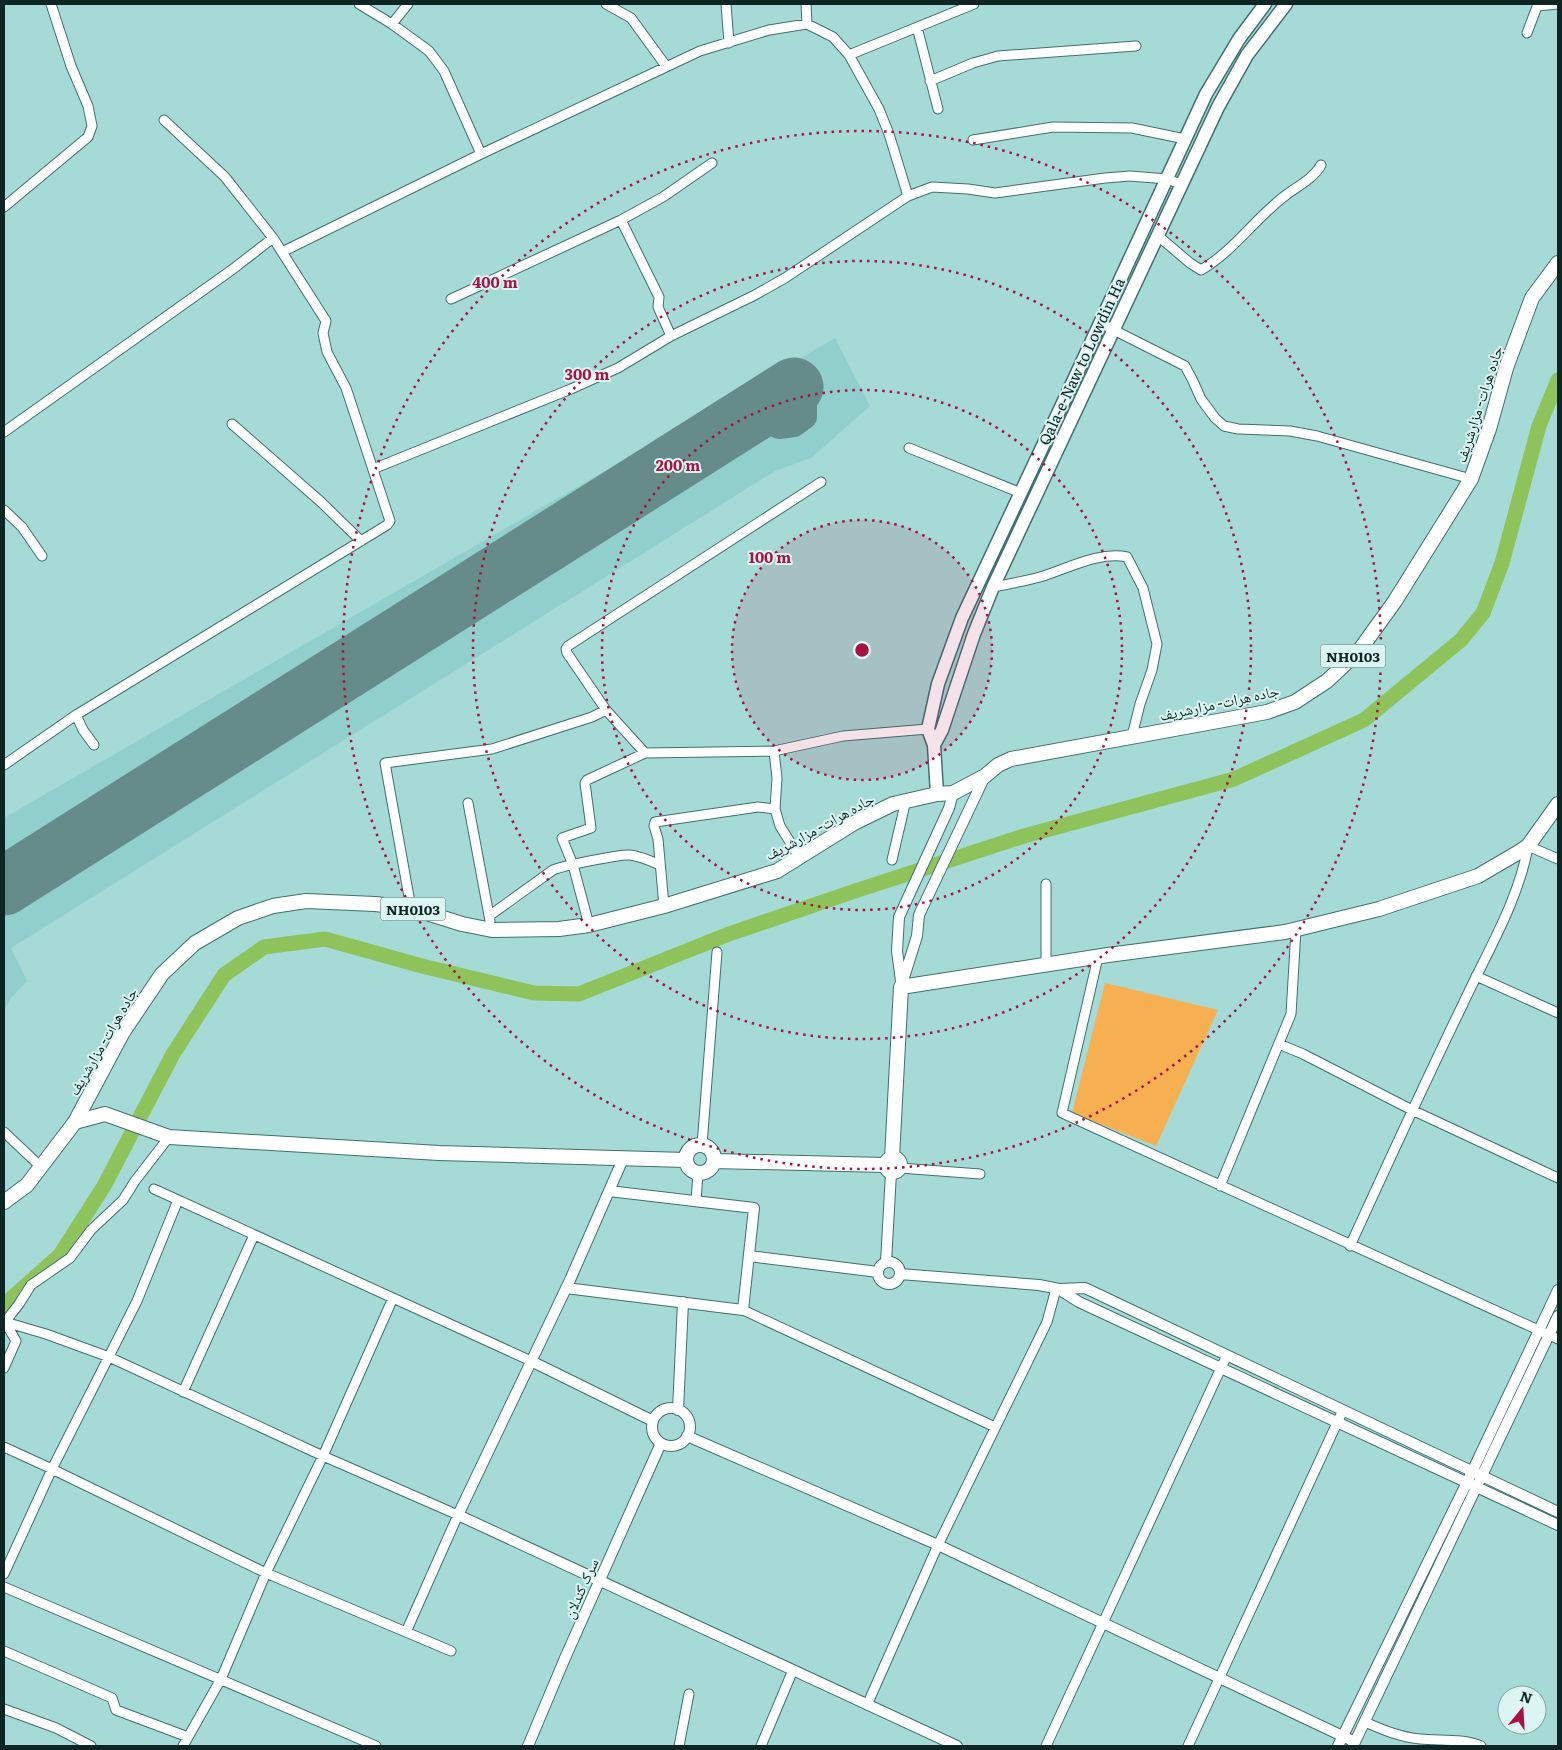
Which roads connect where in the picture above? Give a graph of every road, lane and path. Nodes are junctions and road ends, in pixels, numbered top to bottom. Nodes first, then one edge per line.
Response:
1 (51, 4) edge
2 (359, 4) edge
3 (408, 4) edge
4 (606, 4) edge
5 (726, 4) edge
6 (806, 4) edge
7 (974, 4) edge
8 (1265, 4) edge
9 (1286, 4) edge
10 (1558, 4) edge
11 (1538, 5) edge
12 (392, 24) junction
13 (807, 24) junction
14 (917, 27) junction
15 (1527, 33) dead end
16 (730, 43) junction
17 (1136, 46) dead end
18 (849, 54) junction
19 (666, 66) junction
20 (930, 81) junction
21 (938, 109) dead end
22 (164, 120) dead end
23 (973, 140) dead end
24 (1185, 140) junction
25 (480, 154) junction
26 (712, 163) dead end
27 (1321, 164) dead end
28 (1167, 179) junction
29 (1181, 184) junction
30 (908, 196) junction
31 (4, 207) edge
32 (621, 220) junction
33 (1157, 235) junction
34 (273, 238) junction
35 (282, 252) junction
36 (1558, 263) edge
37 (451, 299) dead end
38 (1100, 323) junction
39 (1113, 330) junction
40 (671, 336) junction
41 (232, 424) dead end
42 (4, 432) edge
43 (909, 448) dead end
44 (373, 469) junction
45 (1471, 479) junction
46 (821, 482) dead end
47 (1021, 493) junction
48 (4, 510) edge
49 (1004, 530) junction
50 (1016, 537) junction
51 (361, 541) junction
52 (42, 556) dead end
53 (993, 587) junction
54 (606, 710) junction
55 (76, 715) junction
56 (928, 729) junction
57 (1132, 736) junction
58 (94, 745) dead end
59 (934, 745) junction
60 (774, 752) junction
61 (645, 753) junction
62 (4, 765) edge
63 (986, 776) junction
64 (954, 793) junction
65 (937, 794) junction
66 (906, 800) junction
67 (468, 803) dead end
68 (1558, 804) edge
69 (775, 809) junction
70 (1528, 846) junction
71 (800, 858) junction
72 (1558, 859) edge
73 (892, 860) dead end
74 (660, 865) junction
75 (573, 866) junction
76 (1046, 884) dead end
77 (664, 906) junction
78 (410, 908) junction
79 (490, 916) junction
80 (589, 925) junction
81 (492, 930) junction
82 (1296, 930) junction
83 (717, 952) dead end
84 (1098, 957) junction
85 (1046, 965) junction
86 (1476, 976) junction
87 (901, 987) junction
88 (1558, 1013) edge
89 (1279, 1044) junction
90 (1412, 1110) junction
91 (75, 1122) junction
92 (4, 1132) edge
93 (169, 1137) junction
94 (702, 1145) junction
95 (623, 1159) junction
96 (686, 1160) junction
97 (714, 1162) junction
98 (892, 1166) junction
99 (41, 1167) junction
100 (698, 1173) junction
101 (980, 1174) dead end
102 (1558, 1178) edge
103 (1220, 1186) junction
104 (154, 1189) dead end
105 (609, 1191) junction
106 (178, 1200) junction
107 (696, 1201) junction
108 (4, 1202) edge
109 (254, 1235) junction
110 (1350, 1246) junction
111 (749, 1256) junction
112 (886, 1262) junction
113 (878, 1272) junction
114 (900, 1274) junction
115 (566, 1288) junction
116 (1057, 1289) junction
117 (1558, 1290) edge
118 (393, 1298) junction
119 (683, 1302) junction
120 (743, 1310) junction
121 (1558, 1316) edge
122 (5, 1322) junction
123 (1161, 1323) junction
124 (1539, 1330) junction
125 (1155, 1336) junction
126 (1554, 1337) edge
127 (1227, 1354) junction
128 (109, 1356) junction
129 (531, 1361) junction
130 (1221, 1367) junction
131 (4, 1368) edge
132 (183, 1392) junction
133 (678, 1410) junction
134 (1342, 1410) junction
135 (653, 1421) junction
136 (1336, 1421) junction
137 (995, 1427) junction
138 (688, 1436) junction
139 (661, 1443) junction
140 (4, 1447) edge
141 (323, 1456) junction
142 (52, 1469) junction
143 (1472, 1472) junction
144 (1482, 1477) junction
145 (1466, 1482) junction
146 (1476, 1487) junction
147 (1558, 1512) edge
148 (458, 1516) junction
149 (1558, 1525) edge
150 (938, 1545) junction
151 (266, 1573) junction
152 (4, 1574) edge
153 (600, 1581) junction
154 (4, 1587) edge
155 (1102, 1624) junction
156 (406, 1632) junction
157 (4, 1651) edge
158 (451, 1651) dead end
159 (792, 1670) junction
160 (1220, 1678) junction
161 (221, 1679) junction
162 (689, 1694) dead end
163 (867, 1704) junction
164 (4, 1709) edge
165 (1365, 1722) junction
166 (1343, 1736) junction
167 (188, 1737) junction
168 (1354, 1744) edge
169 (91, 1746) edge
170 (182, 1746) edge
171 (376, 1746) edge
172 (528, 1746) edge
173 (679, 1746) edge
174 (761, 1746) edge
175 (957, 1746) edge
176 (1046, 1746) edge
177 (1188, 1746) edge
178 (1338, 1746) edge
179 (1481, 1746) edge

1 - 31 street
2 - 12 street
3 - 12 street
4 - 19 street
5 - 16 street
6 - 13 street
7 - 14 street
8 - 24 main road, Qala-e-Naw to Lowdin Ha
9 - 29 main road, Qala-e-Naw to Lowdin Ha
10 - 11 street
11 - 15 street
12 - 25 street
13 - 16 street
13 - 18 street
14 - 18 street
14 - 20 street
16 - 19 street
17 - 20 street
18 - 30 street
19 - 25 street
20 - 21 street
22 - 34 street
23 - 24 street
24 - 28 main road, Qala-e-Naw to Lowdin Ha
25 - 35 street
26 - 32 street
27 - 33 street
28 - 29 street
28 - 30 street
28 - 38 main road, Qala-e-Naw to Lowdin Ha
29 - 33 main road, Qala-e-Naw to Lowdin Ha
30 - 40 street
32 - 37 street
32 - 40 street
33 - 39 main road, Qala-e-Naw to Lowdin Ha
34 - 35 street
34 - 42 street
35 - 44 street
36 - 45 main road, جاده هرات- مزارشریف / NH0103
38 - 39 street
38 - 47 main road, Qala-e-Naw to Lowdin Ha
39 - 45 street
39 - 50 main road, Qala-e-Naw to Lowdin Ha
40 - 44 street
41 - 51 street
43 - 47 street
44 - 51 street
45 - 57 main road, جاده هرات- مزارشریف / NH0103
46 - 54 street
47 - 49 main road, Qala-e-Naw to Lowdin Ha
48 - 52 street
49 - 50 main road
49 - 56 main road, Qala-e-Naw to Lowdin Ha
50 - 53 main road, Qala-e-Naw to Lowdin Ha
51 - 55 street
53 - 57 street
53 - 59 main road, Qala-e-Naw to Lowdin Ha
54 - 61 street
54 - 78 street
55 - 58 street
55 - 62 street
56 - 59 main road, Qala-e-Naw to Lowdin Ha
56 - 60 street
57 - 63 main road, جاده هرات- مزارشریف / NH0103
59 - 65 main road, Qala-e-Naw to Lowdin Ha
60 - 61 street
60 - 69 street
61 - 75 street
63 - 64 main road, جاده هرات- مزارشریف / NH0103
63 - 87 street
64 - 65 main road, جاده هرات- مزارشریف / NH0103
64 - 87 street
65 - 66 main road, جاده هرات- مزارشریف / NH0103
66 - 71 main road, جاده هرات- مزارشریف / NH0103
66 - 73 street
67 - 79 street
68 - 70 main road
69 - 71 street
69 - 74 street
70 - 72 street
70 - 82 main road
70 - 86 street
71 - 77 main road, جاده هرات- مزارشریف / NH0103
74 - 75 street
74 - 77 street
75 - 79 street
75 - 80 street
76 - 85 street
77 - 80 main road, جاده هرات- مزارشریف / NH0103
78 - 81 main road, جاده هرات- مزارشریف / NH0103
78 - 91 main road, جاده هرات- مزارشریف / NH0103
79 - 81 street
80 - 81 main road, جاده هرات- مزارشریف / NH0103
82 - 84 main road
82 - 89 street
83 - 94 street
84 - 85 main road
84 - 103 street
85 - 87 main road
86 - 88 street
86 - 90 street
87 - 98 main road
89 - 90 street
89 - 103 street
90 - 102 street
90 - 110 street
91 - 93 main road
91 - 99 main road, جاده هرات- مزارشریف / NH0103
92 - 99 street
93 - 95 main road
93 - 122 street
94 - 96 main road
94 - 97 main road
95 - 96 main road
95 - 105 street
96 - 100 main road
97 - 98 main road
97 - 100 main road
98 - 101 street
98 - 112 street
99 - 108 main road, جاده هرات- مزارشریف / NH0103
100 - 107 street
103 - 110 street
104 - 106 street
105 - 107 street
105 - 115 street
106 - 109 street
106 - 128 street
107 - 111 street
109 - 118 street
109 - 132 street
110 - 124 street
111 - 113 street
111 - 120 street
112 - 113 street
112 - 114 street
113 - 114 street
114 - 116 street
115 - 119 street
115 - 129 street
116 - 123 street
116 - 125 street
116 - 137 street
117 - 124 street
118 - 129 street
118 - 141 street
119 - 120 street
119 - 133 street
120 - 137 street
121 - 126 street
122 - 128 street
122 - 131 street
123 - 125 street
123 - 127 street
124 - 126 street
124 - 143 street
125 - 130 street
126 - 144 street
127 - 130 street
127 - 134 street
128 - 132 street
128 - 142 street
129 - 135 street
129 - 148 street
130 - 136 street
130 - 155 street
132 - 141 street
133 - 135 street
133 - 138 street
134 - 136 street
134 - 143 street
135 - 139 street
136 - 145 street
136 - 160 street
137 - 150 street
138 - 139 street
138 - 150 street
139 - 153 street, سرک کندلان
140 - 142 street
141 - 148 street
141 - 151 street
142 - 151 street
142 - 152 street
143 - 144 street
143 - 145 street
144 - 146 street
144 - 147 street
145 - 146 street
145 - 166 street
146 - 149 street
146 - 165 street
148 - 153 street
148 - 156 street
150 - 155 street
150 - 163 street
151 - 156 street
151 - 161 street
153 - 159 street
153 - 172 street, سرک کندلان
154 - 161 street
155 - 160 street
155 - 176 street
156 - 158 street
157 - 167 street
159 - 163 street
159 - 174 street
160 - 166 street
160 - 177 street
161 - 167 street
161 - 171 street
162 - 173 street
163 - 175 street
164 - 169 street
165 - 168 street
165 - 179 street
166 - 168 street
166 - 178 street
167 - 170 street

